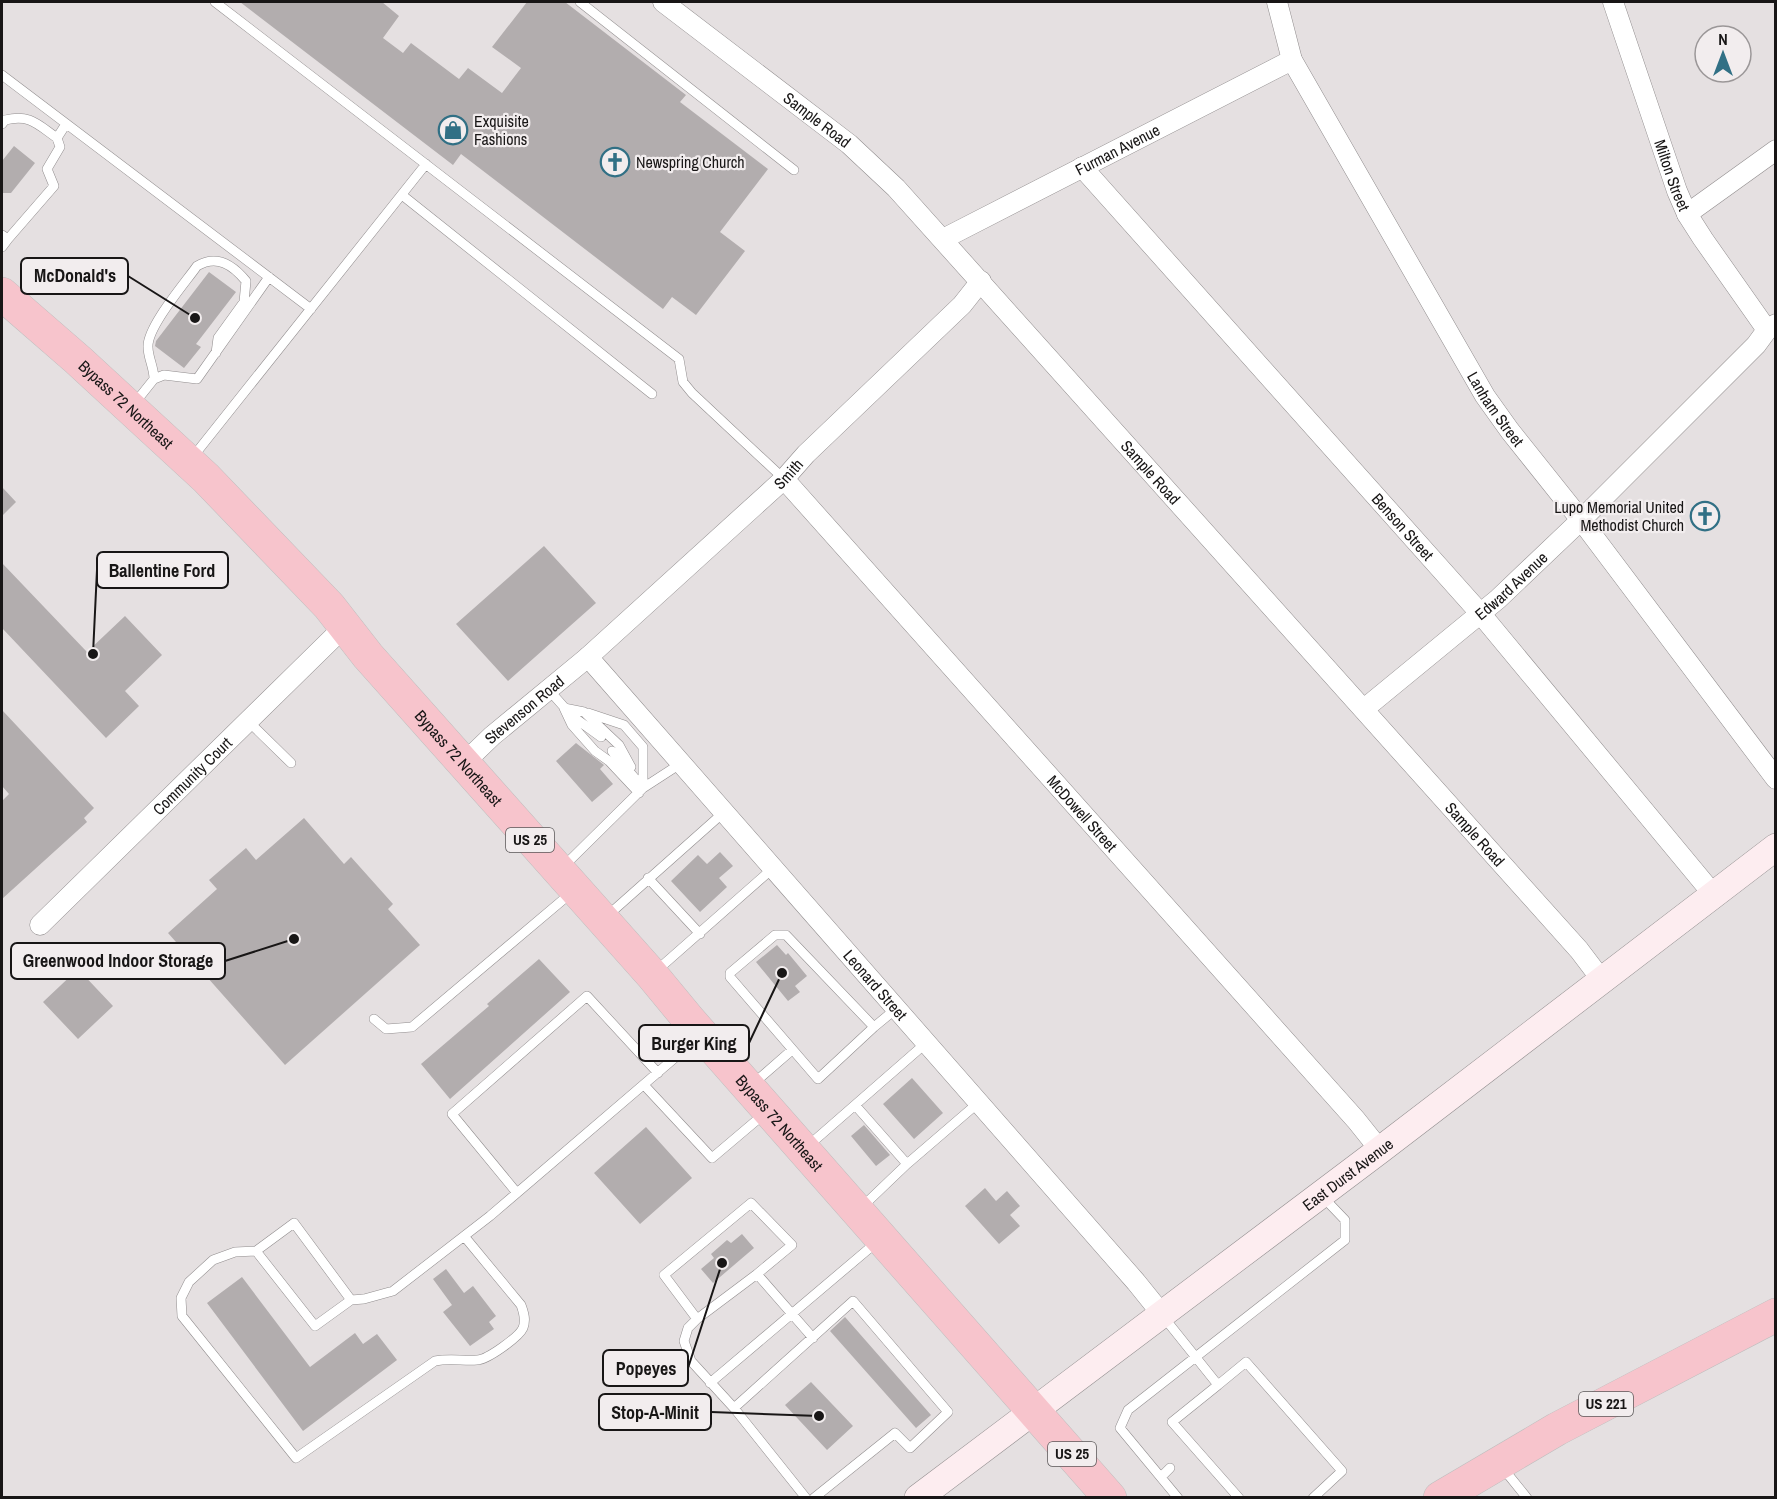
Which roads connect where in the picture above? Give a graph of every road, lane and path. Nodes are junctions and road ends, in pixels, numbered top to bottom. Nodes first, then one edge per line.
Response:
1 (214, 2) edge
2 (579, 2) edge
3 (663, 2) edge
4 (1277, 2) edge
5 (1613, 2) edge
6 (1292, 60) junction
7 (2, 75) edge
8 (2, 124) edge
9 (66, 124) junction
10 (57, 138) junction
11 (1776, 150) edge
12 (426, 164) junction
13 (1082, 167) junction
14 (794, 170) dead end
15 (402, 195) junction
16 (1687, 214) junction
17 (5, 237) edge
18 (943, 239) junction
19 (2, 248) edge
20 (269, 277) junction
21 (981, 281) junction
22 (2, 294) edge
23 (311, 309) junction
24 (1771, 327) edge
25 (216, 353) junction
26 (153, 379) junction
27 (652, 394) dead end
28 (130, 408) junction
29 (189, 463) junction
30 (784, 479) junction
31 (1581, 520) junction
32 (1480, 613) junction
33 (345, 626) junction
34 (588, 657) junction
35 (548, 689) junction
36 (564, 708) junction
37 (1364, 709) junction
38 (584, 712) junction
39 (248, 721) junction
40 (601, 737) dead end
41 (612, 751) dead end
42 (291, 763) dead end
43 (463, 764) junction
44 (680, 764) junction
45 (1776, 779) edge
46 (641, 791) junction
47 (723, 813) junction
48 (1776, 847) edge
49 (772, 869) junction
50 (648, 878) junction
51 (566, 880) junction
52 (1713, 894) junction
53 (603, 920) junction
54 (40, 925) dead end
55 (700, 934) junction
56 (652, 975) junction
57 (1601, 979) junction
58 (897, 1008) junction
59 (374, 1018) dead end
60 (874, 1027) junction
61 (702, 1034) junction
62 (926, 1043) junction
63 (792, 1050) junction
64 (658, 1073) junction
65 (644, 1085) junction
66 (759, 1099) junction
67 (978, 1102) junction
68 (855, 1105) junction
69 (804, 1149) junction
70 (1380, 1150) junction
71 (908, 1164) junction
72 (518, 1192) junction
73 (1320, 1193) junction
74 (858, 1210) junction
75 (464, 1236) junction
76 (882, 1237) junction
77 (256, 1251) junction
78 (757, 1274) junction
79 (351, 1299) junction
80 (792, 1312) junction
81 (1161, 1314) junction
82 (1776, 1315) edge
83 (698, 1319) junction
84 (813, 1338) junction
85 (1195, 1357) junction
86 (710, 1383) junction
87 (1218, 1385) junction
88 (734, 1408) junction
89 (1034, 1410) junction
90 (1148, 1443) dead end
91 (1139, 1450) junction
92 (1498, 1463) junction
93 (1170, 1468) dead end
94 (1161, 1477) junction
95 (1233, 1495) edge
96 (806, 1497) edge
97 (814, 1497) edge
98 (918, 1497) edge
99 (1110, 1497) edge
100 (1178, 1497) edge
101 (1313, 1497) edge
102 (1440, 1497) edge
103 (1527, 1497) edge

1 - 12 lane
2 - 14 lane
3 - 18 street, Sample Road
4 - 6 street, Lanham Street
5 - 16 street, Milton Street
6 - 13 street, Furman Avenue
6 - 31 street, Lanham Street
7 - 9 lane
8 - 10 lane
9 - 10 lane
9 - 20 lane
10 - 17 lane
11 - 16 street
12 - 15 lane
12 - 30 lane
13 - 18 street, Furman Avenue
13 - 32 street, Benson Street
15 - 23 lane
15 - 27 lane
16 - 24 street, Milton Street
17 - 19 lane
18 - 21 street, Sample Road
20 - 23 lane
20 - 25 lane
21 - 30 street, Smith
21 - 37 street, Sample Road
22 - 28 highway, Bypass 72 Northeast / US 25
23 - 29 lane
24 - 31 street, Edward Avenue
25 - 26 lane
25 - 26 lane
26 - 28 lane
28 - 29 highway, Bypass 72 Northeast / US 25
29 - 33 highway, Bypass 72 Northeast / US 25
30 - 34 street, Smith
30 - 70 street, McDowell Street
31 - 32 street, Edward Avenue
31 - 45 street, Lanham Street
32 - 37 street, Edward Avenue
32 - 52 street, Benson Street
33 - 39 street, Community Court
33 - 43 highway, Bypass 72 Northeast / US 25
34 - 35 street, Stevenson Road
34 - 44 street, Leonard Street
35 - 36 lane
35 - 43 street, Stevenson Road
36 - 38 lane
36 - 40 lane
36 - 46 lane
37 - 57 street, Sample Road
38 - 46 lane
38 - 46 lane
39 - 42 lane
39 - 54 street, Community Court
41 - 46 lane
43 - 51 highway, Bypass 72 Northeast / US 25
44 - 46 lane
44 - 47 street, Leonard Street
46 - 51 lane
47 - 49 street, Leonard Street
47 - 50 lane
48 - 52 street, East Durst Avenue
49 - 55 lane
49 - 58 street, Leonard Street
50 - 53 lane
50 - 55 lane
51 - 53 highway, Bypass 72 Northeast / US 25
51 - 59 lane
52 - 57 street, East Durst Avenue
53 - 56 highway, Bypass 72 Northeast / US 25
55 - 56 lane
56 - 61 highway, Bypass 72 Northeast / US 25
57 - 70 street, East Durst Avenue
58 - 60 lane
58 - 62 street, Leonard Street
60 - 63 lane
60 - 63 lane
61 - 64 lane
61 - 66 highway, Bypass 72 Northeast / US 25
62 - 67 street, Leonard Street
62 - 68 lane
63 - 66 lane
64 - 65 lane
64 - 72 lane
65 - 66 lane
65 - 72 lane
66 - 69 highway, Bypass 72 Northeast / US 25
67 - 71 lane
67 - 81 street, Leonard Street
68 - 69 lane
68 - 71 lane
69 - 74 highway, Bypass 72 Northeast / US 25
70 - 73 street, East Durst Avenue
71 - 74 lane
72 - 75 lane
73 - 81 street, East Durst Avenue
73 - 85 lane
74 - 76 highway, Bypass 72 Northeast / US 25
75 - 77 lane
75 - 79 lane
76 - 80 lane
76 - 89 highway, Bypass 72 Northeast / US 25
77 - 79 lane
77 - 79 lane
78 - 80 lane
78 - 83 lane
78 - 83 lane
80 - 84 lane
80 - 86 lane
81 - 85 lane
81 - 89 street, East Durst Avenue
82 - 92 highway, US 221
83 - 86 lane
84 - 88 lane
84 - 97 lane
85 - 87 lane
85 - 91 lane
86 - 88 lane
87 - 95 lane
87 - 101 lane
88 - 96 lane
89 - 98 street, East Durst Avenue
89 - 99 highway, US 25
90 - 91 lane
91 - 94 lane
92 - 102 highway, US 221
92 - 103 lane
93 - 94 lane
94 - 100 lane

